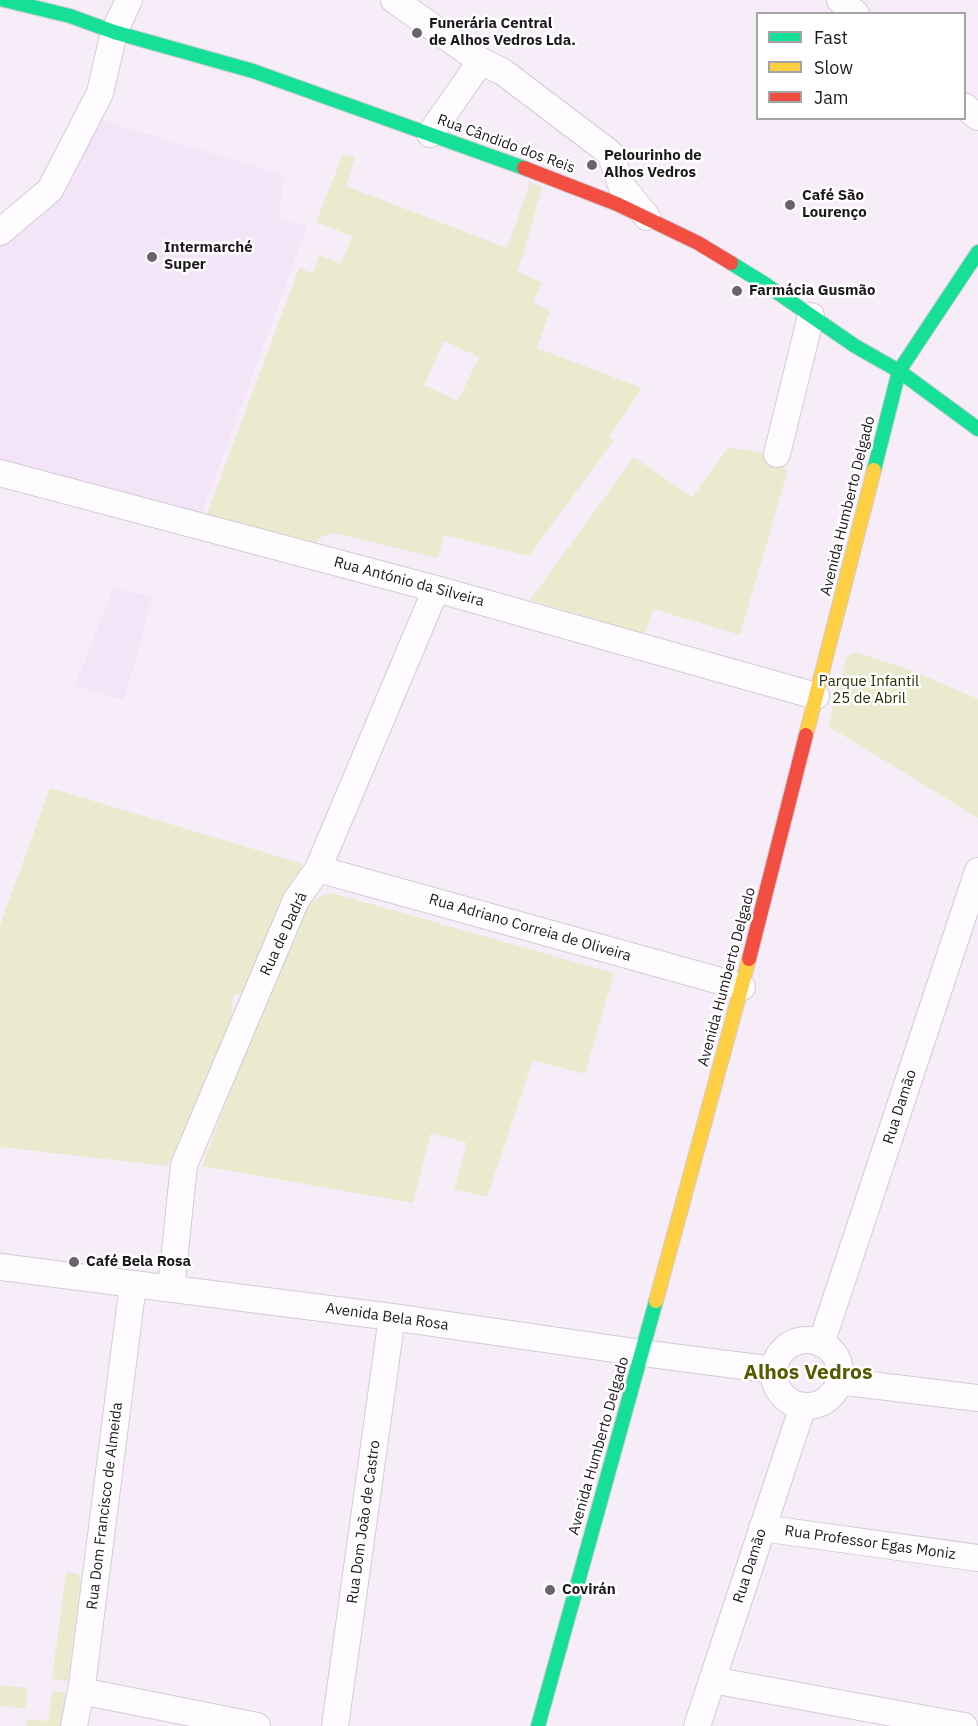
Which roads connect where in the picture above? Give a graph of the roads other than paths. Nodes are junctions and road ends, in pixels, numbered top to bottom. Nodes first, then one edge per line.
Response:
1 (4, 0) edge
2 (129, 0) edge
3 (393, 0) edge
4 (840, 0) edge
5 (854, 12) edge
6 (114, 32) junction
7 (481, 61) junction
8 (966, 108) edge
9 (978, 117) edge
10 (430, 135) junction
11 (650, 221) junction
12 (0, 232) edge
13 (978, 252) edge
14 (811, 316) junction
15 (899, 371) junction
16 (978, 429) edge
17 (777, 454) dead end
18 (0, 473) edge
19 (436, 589) junction
20 (816, 696) junction
21 (318, 869) junction
22 (978, 871) edge
23 (742, 987) junction
24 (0, 1267) edge
25 (134, 1284) junction
26 (171, 1289) junction
27 (392, 1317) junction
28 (821, 1344) junction
29 (642, 1353) junction
30 (774, 1370) junction
31 (838, 1381) junction
32 (978, 1398) edge
33 (803, 1406) junction
34 (762, 1528) junction
35 (978, 1558) edge
36 (712, 1680) junction
37 (81, 1691) junction
38 (74, 1726) edge
39 (257, 1726) edge
40 (335, 1726) edge
41 (538, 1726) edge
42 (697, 1726) edge
43 (964, 1726) edge

1 - 6 street, Rua Cândido dos Reis
2 - 6 street
3 - 7 street
4 - 5 street
6 - 10 street, Rua Cândido dos Reis
6 - 12 street
7 - 10 street
7 - 11 street
8 - 9 street
10 - 11 street, Rua Cândido dos Reis
11 - 14 street, Rua Cândido dos Reis
13 - 15 street, Avenida Humberto Delgado
14 - 15 street, Rua Cândido dos Reis
14 - 17 street
15 - 16 street, Rua Cândido dos Reis
15 - 20 street, Avenida Humberto Delgado
18 - 19 street, Rua António da Silveira
19 - 20 street, Rua António da Silveira
19 - 21 street, Rua de Dadrá
20 - 23 street, Avenida Humberto Delgado
21 - 23 street, Rua Adriano Correia de Oliveira
21 - 26 street, Rua de Dadrá
22 - 28 street, Rua Damão
23 - 29 street, Avenida Humberto Delgado
24 - 25 street, Avenida Bela Rosa
25 - 26 street, Avenida Bela Rosa
25 - 37 street, Rua Dom Francisco de Almeida
26 - 27 street, Avenida Bela Rosa
27 - 29 street, Avenida Bela Rosa
27 - 40 street, Rua Dom João de Castro
28 - 30 street
28 - 31 street
29 - 30 street, Avenida Bela Rosa
29 - 41 street, Avenida Humberto Delgado
30 - 33 street
31 - 32 street
31 - 33 street
33 - 34 street, Rua Damão
34 - 35 street, Rua Professor Egas Moniz
34 - 36 street, Rua Damão
36 - 42 street, Rua Damão
36 - 43 street
37 - 38 street, Rua Dom Francisco de Almeida
37 - 39 street

